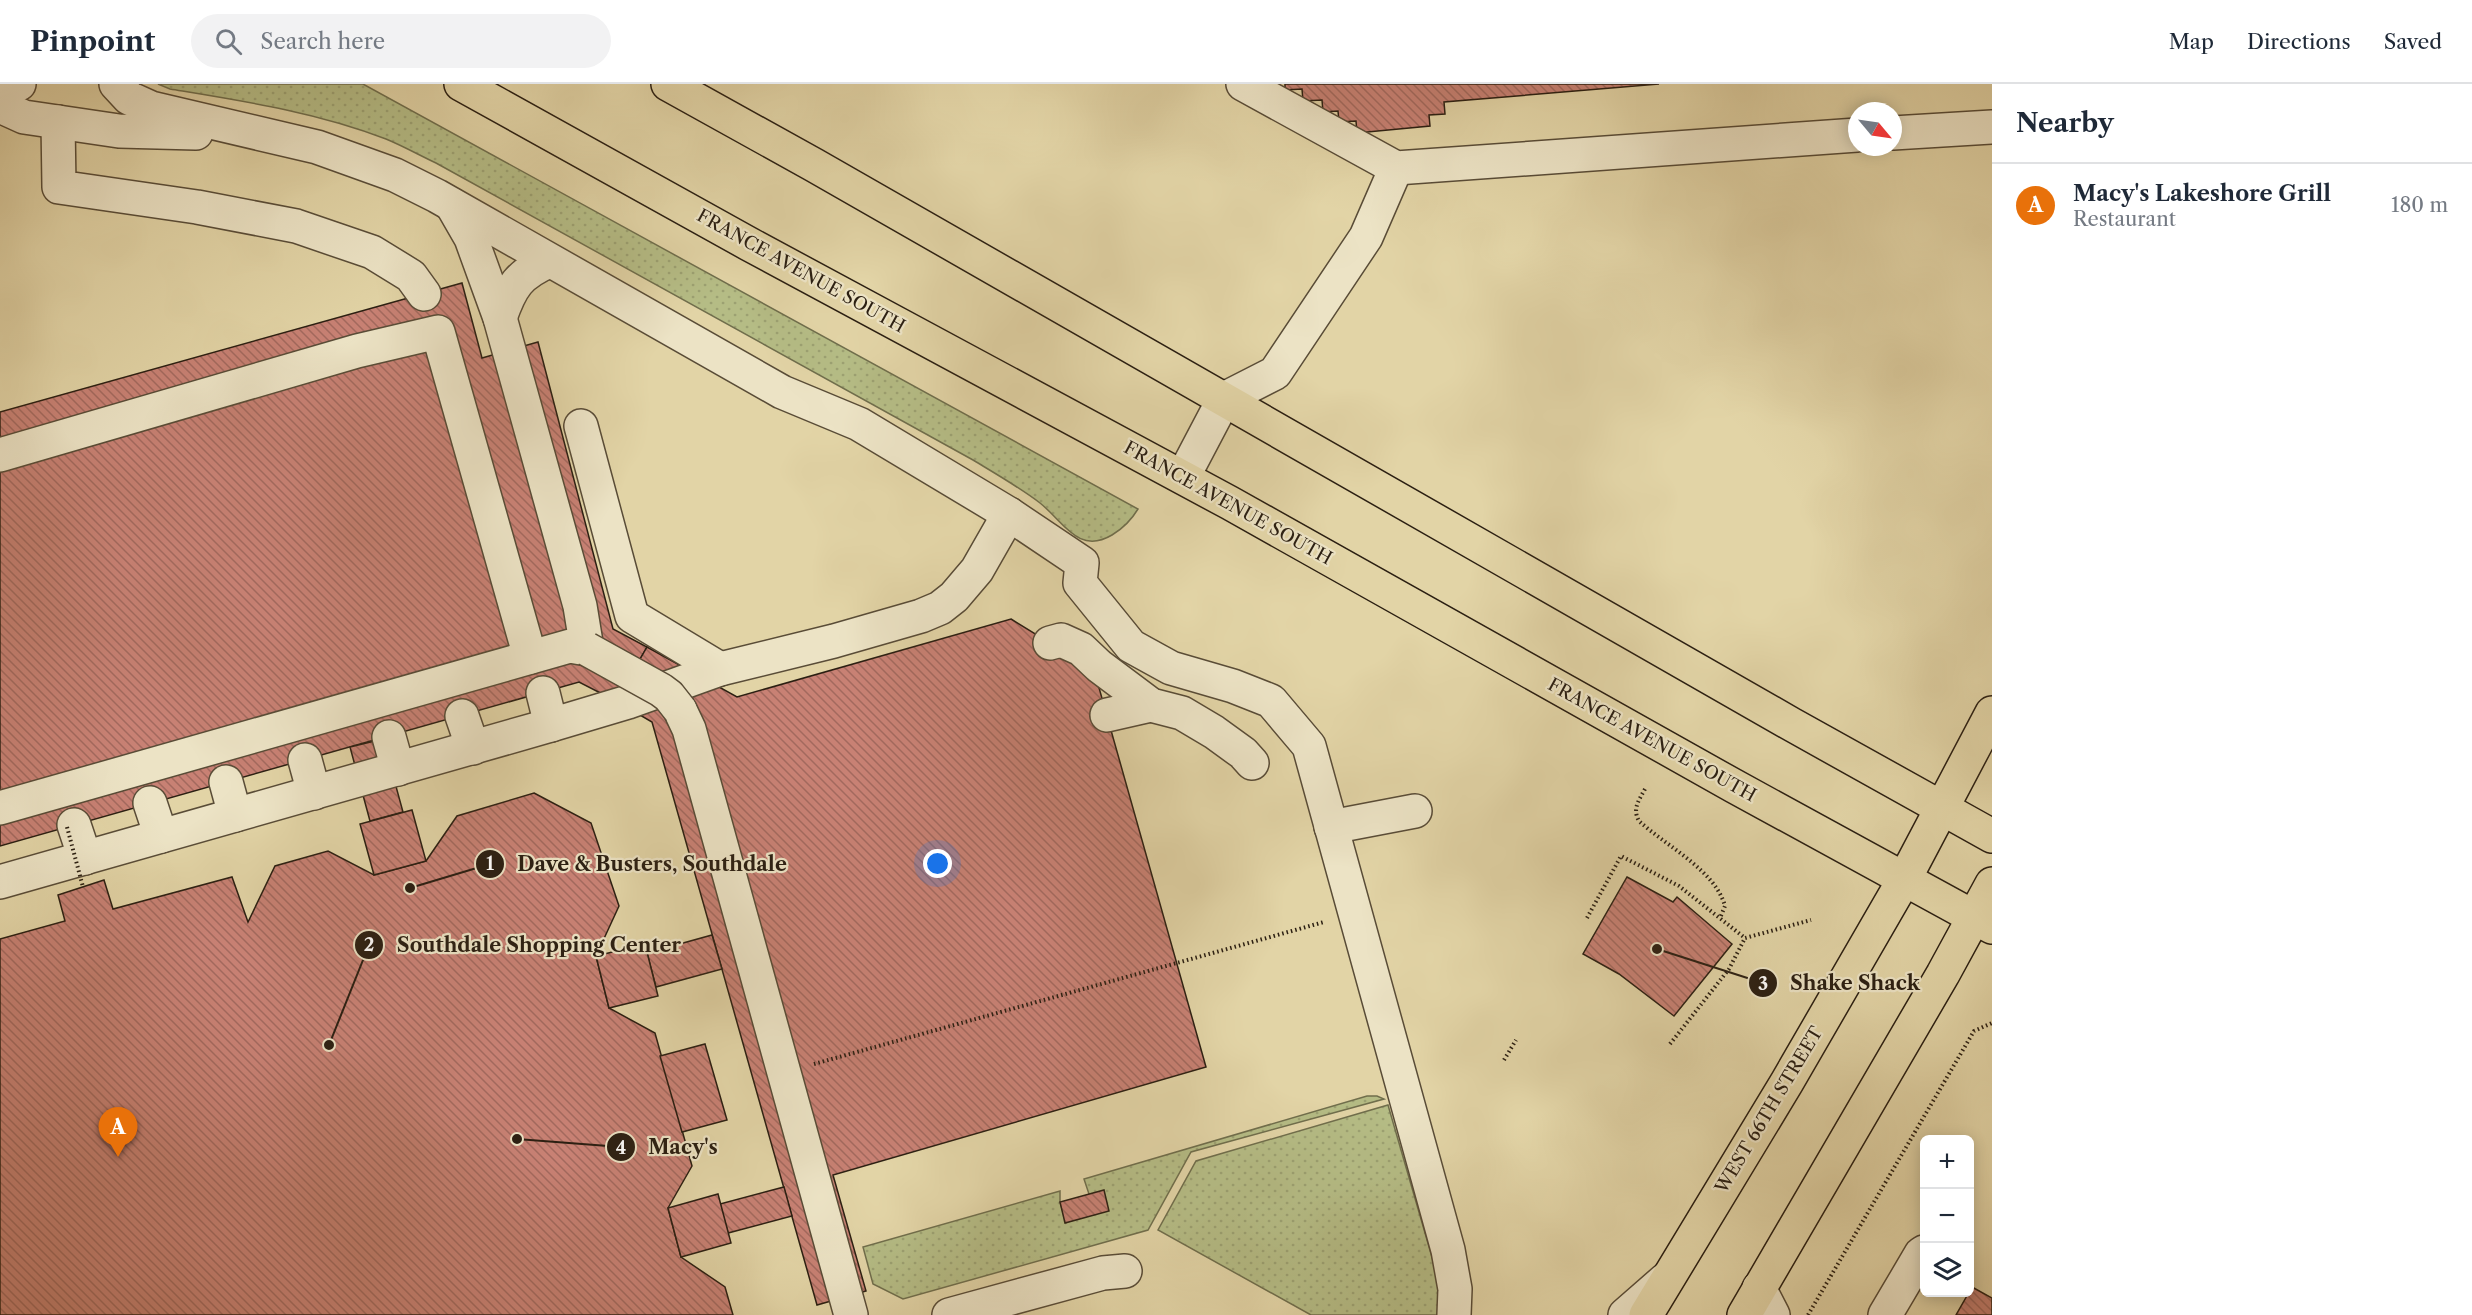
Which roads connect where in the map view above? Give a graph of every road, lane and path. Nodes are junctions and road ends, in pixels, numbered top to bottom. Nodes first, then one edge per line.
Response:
1 (19, 84) edge
2 (116, 84) edge
3 (461, 84) edge
4 (668, 84) edge
5 (1243, 84) edge
6 (0, 87) edge
7 (0, 106) edge
8 (58, 122) junction
9 (1992, 127) edge
10 (1902, 132) edge
11 (261, 134) junction
12 (1848, 136) edge
13 (1396, 168) junction
14 (452, 205) junction
15 (549, 261) junction
16 (424, 294) dead end
17 (500, 318) junction
18 (1224, 399) junction
19 (581, 426) dead end
20 (0, 455) edge
21 (1183, 477) junction
22 (1009, 514) junction
23 (1050, 643) dead end
24 (587, 649) junction
25 (530, 657) junction
26 (720, 669) junction
27 (543, 693) dead end
28 (1151, 705) junction
29 (1992, 713) edge
30 (1107, 715) dead end
31 (462, 716) dead end
32 (551, 725) junction
33 (389, 737) dead end
34 (473, 748) junction
35 (305, 760) dead end
36 (1252, 763) dead end
37 (398, 769) junction
38 (226, 782) dead end
39 (1645, 789) dead end
40 (314, 793) junction
41 (150, 803) dead end
42 (0, 808) edge
43 (1941, 808) junction
44 (1415, 812) dead end
45 (235, 815) junction
46 (71, 826) joint
47 (1331, 827) junction
48 (161, 836) junction
49 (1992, 836) edge
50 (84, 873) junction
51 (1905, 878) junction
52 (0, 881) edge
53 (1992, 884) edge
54 (1587, 918) dead end
55 (1720, 918) junction
56 (1332, 920) dead end
57 (1811, 920) dead end
58 (1983, 922) edge
59 (1745, 939) junction
60 (1992, 1023) edge
61 (1516, 1040) dead end
62 (1670, 1044) dead end
63 (1504, 1060) dead end
64 (816, 1076) dead end
65 (1920, 1256) edge
66 (1125, 1271) dead end
67 (1667, 1279) junction
68 (849, 1305) edge
69 (1461, 1306) edge
70 (1759, 1306) edge
71 (950, 1315) edge
72 (1625, 1315) edge
73 (1646, 1315) edge
74 (1808, 1315) edge
75 (1886, 1315) edge

1 - 6 street
2 - 11 street
3 - 21 main road, FRANCE AVENUE SOUTH
4 - 18 main road
5 - 13 street
7 - 8 street
8 - 11 street
8 - 16 street
9 - 10 street
11 - 14 street
12 - 13 street
13 - 18 street
14 - 15 street
14 - 17 street
15 - 17 street
15 - 22 street
17 - 24 street
18 - 21 street
18 - 43 main road
19 - 26 street
20 - 25 street
21 - 51 main road, FRANCE AVENUE SOUTH
22 - 26 street
22 - 47 street
23 - 28 street
24 - 25 street
24 - 68 street, bridge
25 - 42 street
26 - 32 street
27 - 32 street
28 - 30 street
28 - 36 street
29 - 43 main road, WEST 66TH STREET
31 - 34 street
32 - 34 street
33 - 37 street
34 - 37 street
35 - 40 street
37 - 40 street
38 - 45 street
39 - 55 path
40 - 45 street
41 - 48 street
43 - 49 main road
43 - 51 main road, WEST 66TH STREET
44 - 47 street
45 - 48 street
46 - 50 street
46 - 50 path, bridge
47 - 69 street
48 - 50 street
50 - 52 street
51 - 58 main road, FRANCE AVENUE SOUTH
51 - 67 main road, WEST 66TH STREET
53 - 58 main road
54 - 55 path
55 - 59 path
56 - 64 path
57 - 59 path
58 - 70 main road
59 - 62 path
60 - 74 path
61 - 63 path
65 - 75 street
66 - 71 street
67 - 72 street
67 - 73 main road, WEST 66TH STREET

